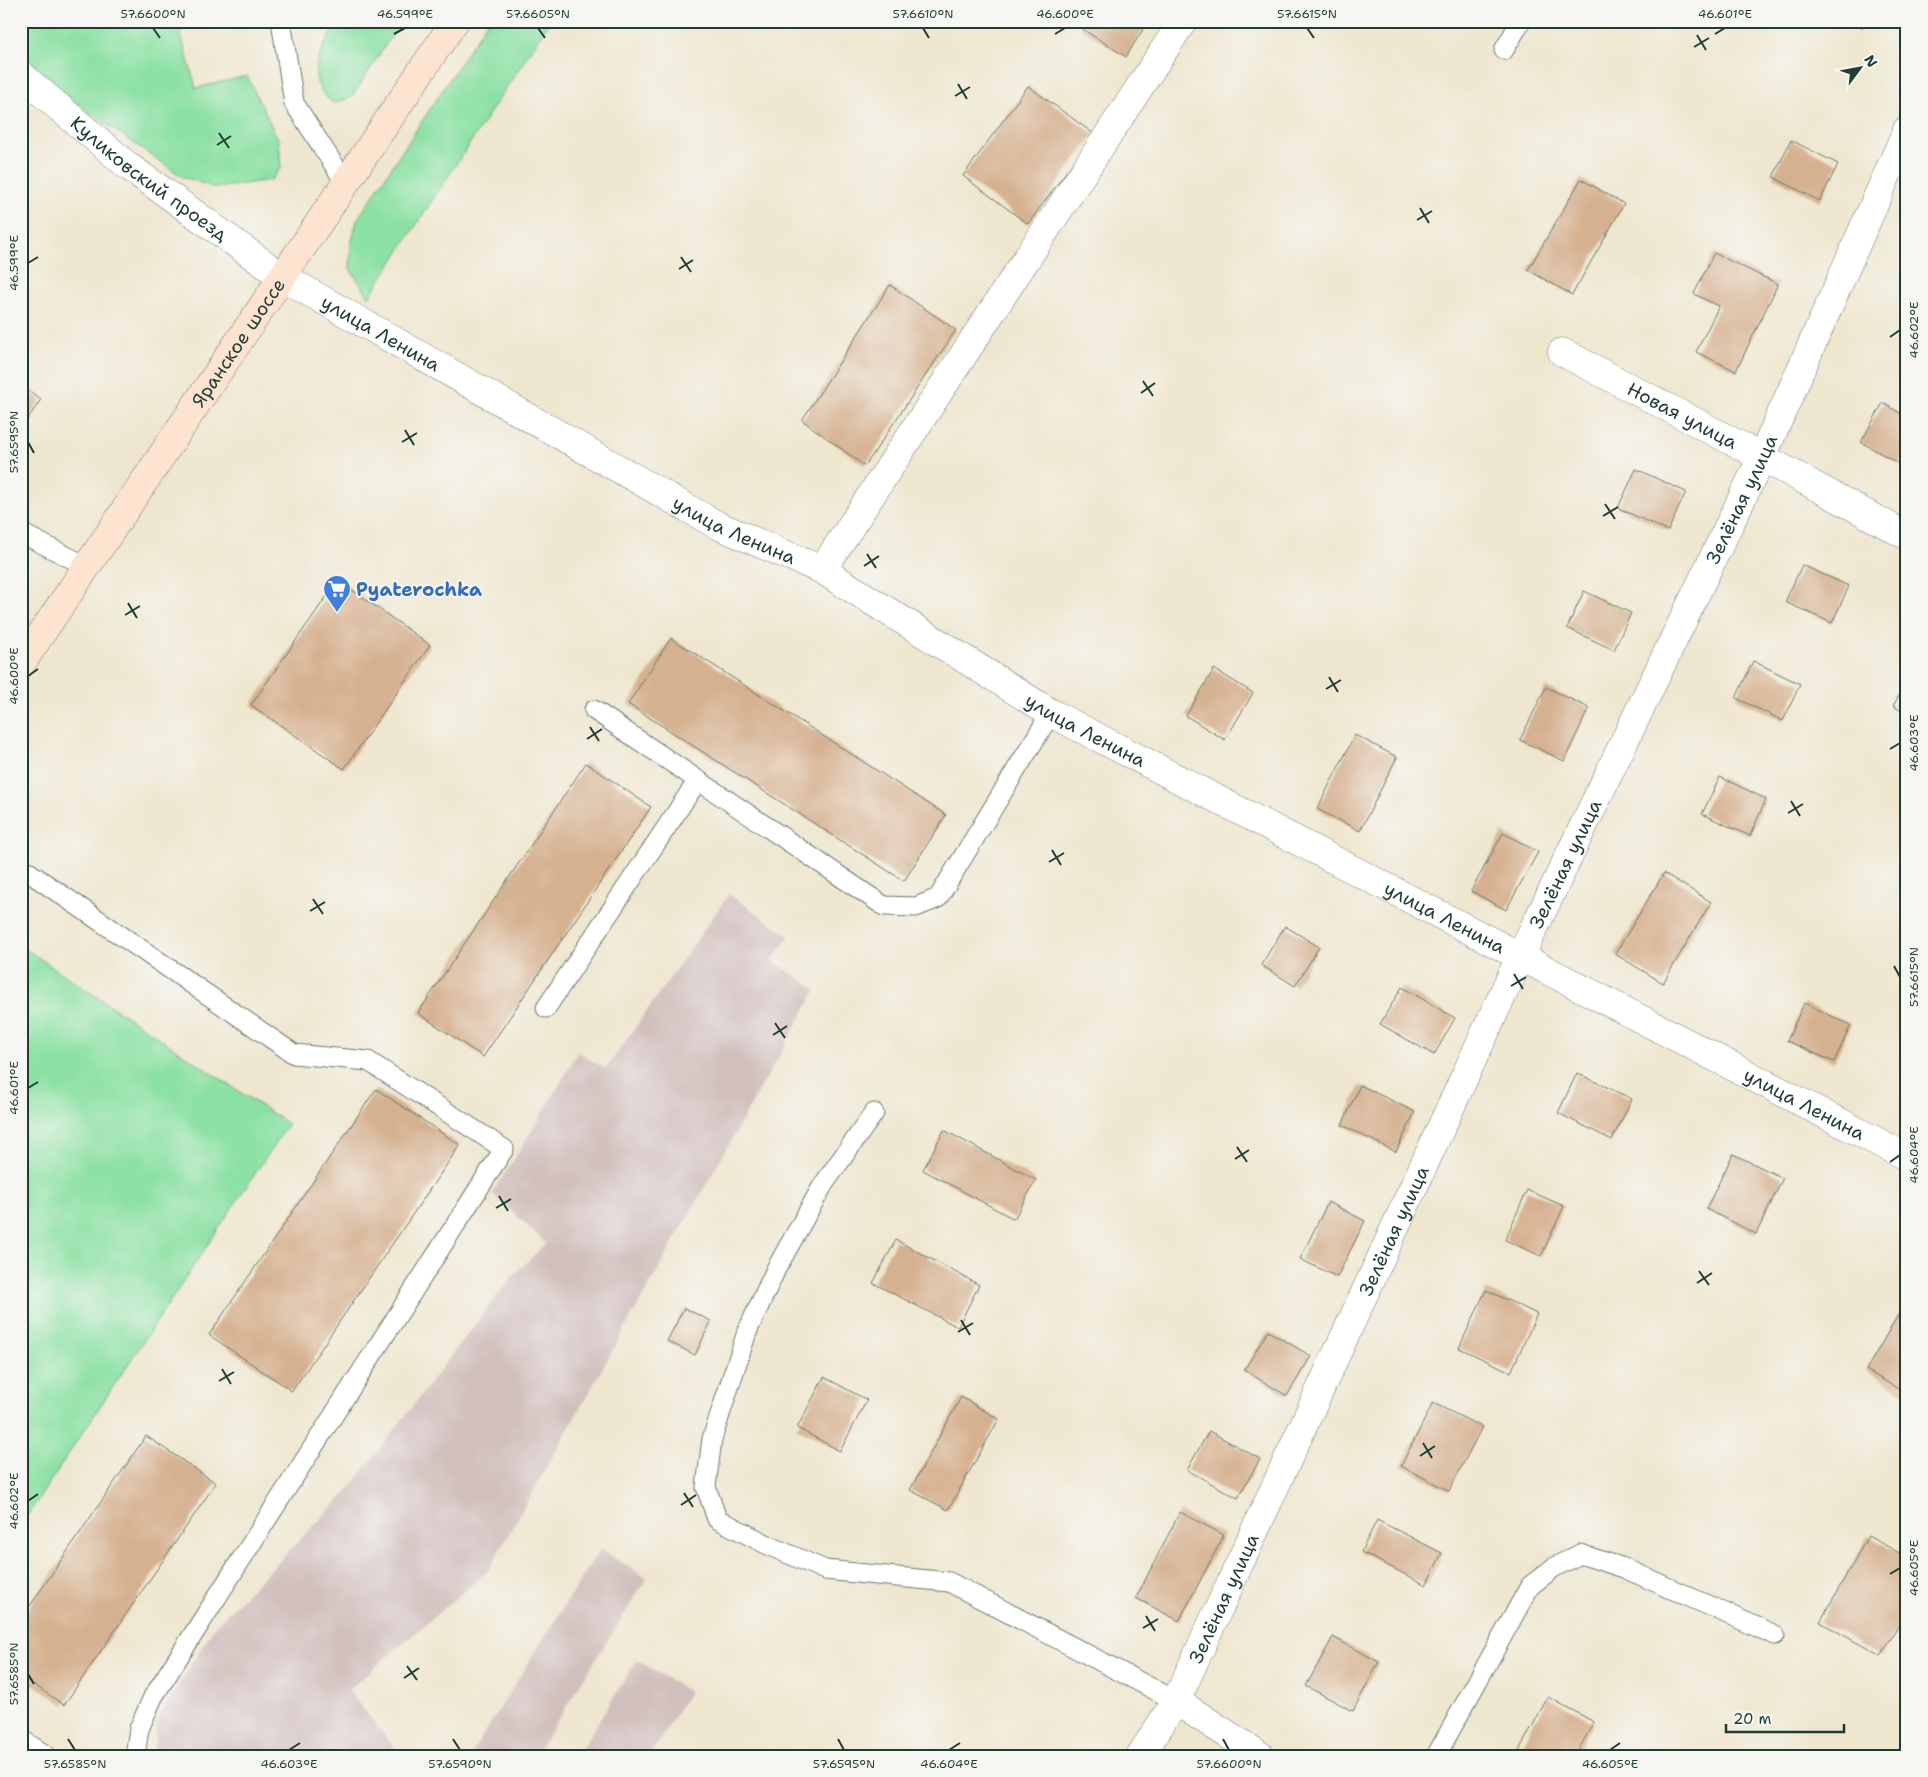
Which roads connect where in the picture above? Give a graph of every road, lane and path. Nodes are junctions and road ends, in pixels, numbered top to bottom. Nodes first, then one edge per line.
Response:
1 (281, 21) edge
2 (455, 21) edge
3 (1183, 21) edge
4 (1522, 21) edge
5 (1504, 50) dead end
6 (21, 75) edge
7 (1907, 130) edge
8 (345, 182) junction
9 (282, 276) junction
10 (1562, 352) dead end
11 (1762, 457) junction
12 (21, 532) edge
13 (1907, 536) edge
14 (86, 566) junction
15 (822, 570) junction
16 (21, 664) edge
17 (594, 710) dead end
18 (1051, 712) junction
19 (698, 780) junction
20 (21, 867) edge
21 (1520, 957) junction
22 (546, 1008) dead end
23 (874, 1113) dead end
24 (1907, 1157) edge
25 (1775, 1635) dead end
26 (1176, 1701) junction
27 (21, 1739) edge
28 (47, 1756) edge
29 (135, 1756) edge
30 (1140, 1756) edge
31 (1261, 1756) edge
32 (1436, 1756) edge

1 - 8 lane
2 - 8 main road, Яранское шоссе
3 - 15 street
4 - 5 lane
6 - 9 street, Куликовский проезд
7 - 11 street, Зелёная улица
8 - 9 main road, Яранское шоссе
9 - 14 main road, Яранское шоссе
9 - 15 street, улица Ленина
10 - 11 street, Новая улица
11 - 13 street, Новая улица
11 - 21 street, Зелёная улица
12 - 14 lane
14 - 16 main road, Яранское шоссе
15 - 18 street, улица Ленина
17 - 19 lane
18 - 19 lane
18 - 21 street, улица Ленина
19 - 22 lane
20 - 29 lane
21 - 24 street, улица Ленина
21 - 26 street, Зелёная улица
23 - 26 lane
25 - 32 lane
26 - 30 street, Зелёная улица
26 - 31 street
27 - 28 lane

